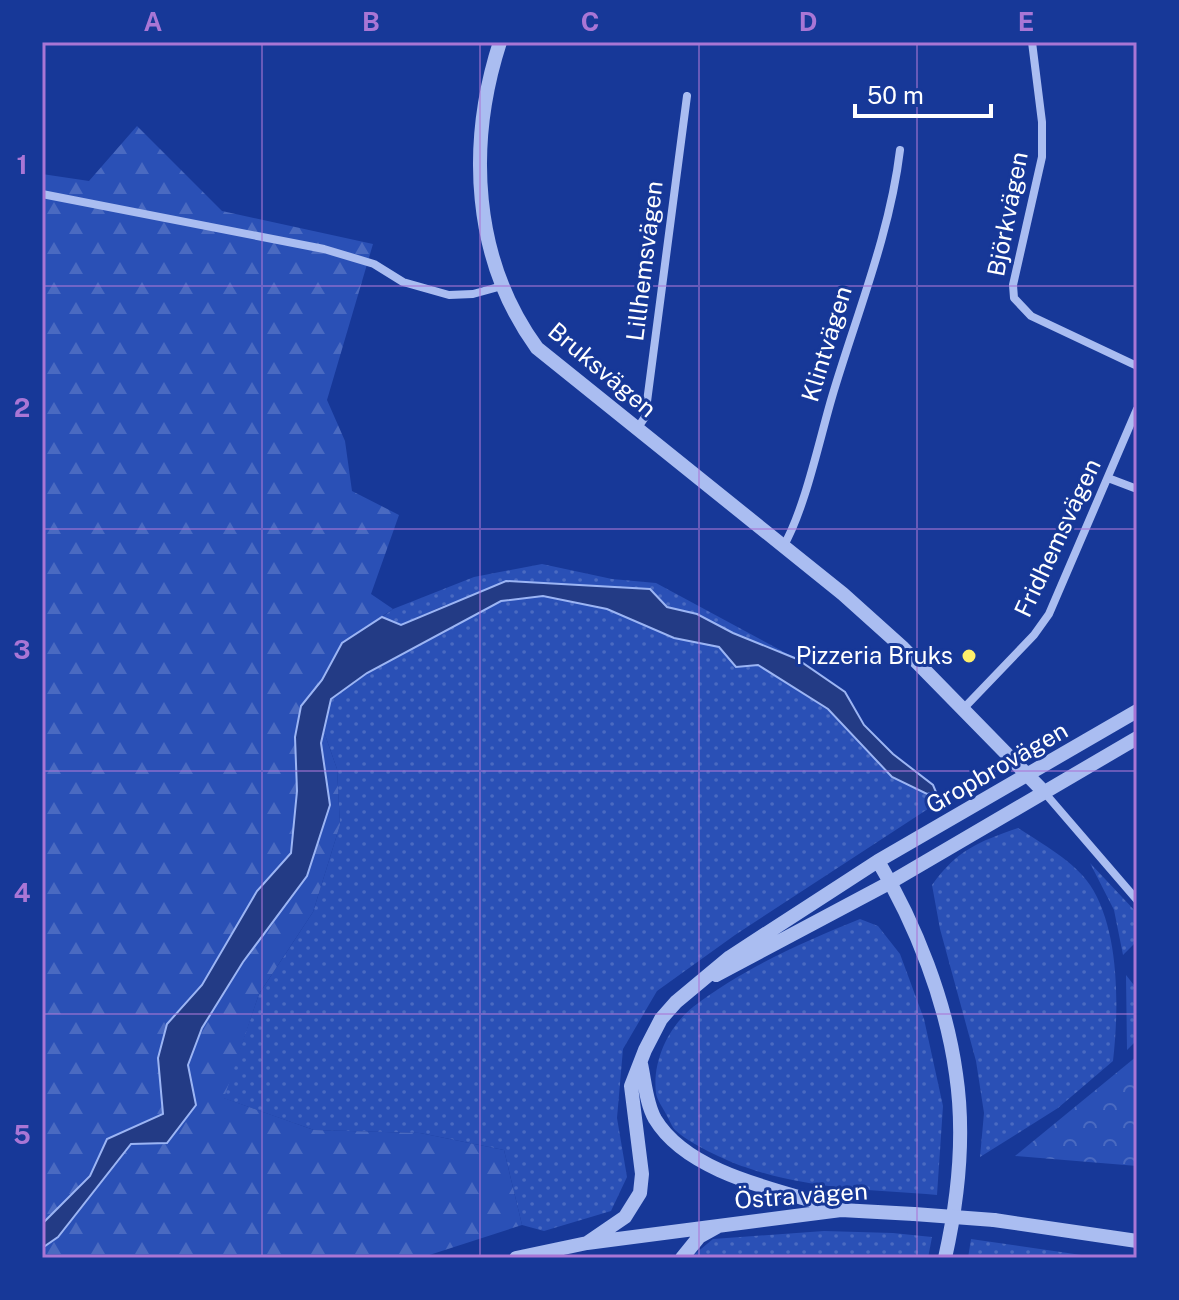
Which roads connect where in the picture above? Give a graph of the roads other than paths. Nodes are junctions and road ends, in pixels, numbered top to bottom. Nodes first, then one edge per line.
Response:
1 (500, 42) edge
2 (1032, 42) edge
3 (687, 96) dead end
4 (900, 150) dead end
5 (42, 194) edge
6 (502, 286) junction
7 (1137, 366) edge
8 (1137, 409) edge
9 (637, 429) junction
10 (1108, 478) junction
11 (1137, 489) edge
12 (783, 547) junction
13 (964, 708) junction
14 (1137, 711) edge
15 (1137, 738) edge
16 (1028, 776) junction
17 (1044, 792) junction
18 (878, 861) junction
19 (891, 882) junction
20 (1137, 900) edge
21 (697, 983) junction
22 (641, 1061) junction
23 (841, 1210) junction
24 (724, 1223) junction
25 (1137, 1241) edge
26 (587, 1243) junction
27 (516, 1258) edge
28 (682, 1258) edge
29 (945, 1258) edge

1 - 6 street, Bruksvägen
2 - 7 street, Björkvägen
3 - 9 street, Lillhemsvägen
4 - 12 street, Klintvägen
5 - 6 street
6 - 9 street, Bruksvägen
8 - 10 street, Fridhemsvägen
9 - 12 street, Bruksvägen
10 - 11 street
10 - 13 street, Fridhemsvägen
12 - 13 street, Bruksvägen
13 - 16 street, Bruksvägen
14 - 16 street, Gropbrovägen
15 - 17 street, Gropbrovägen
16 - 17 street, Bruksvägen
16 - 18 street, Gropbrovägen
17 - 19 street, Gropbrovägen
17 - 20 street
18 - 19 street
18 - 21 street, Gropbrovägen
19 - 21 street, Gropbrovägen
19 - 29 street
21 - 22 street
22 - 23 street
22 - 26 street
23 - 24 street, Östra vägen
23 - 25 street, Östra vägen, bridge
24 - 26 street, Östra vägen
24 - 28 street
26 - 27 street, Östra vägen

